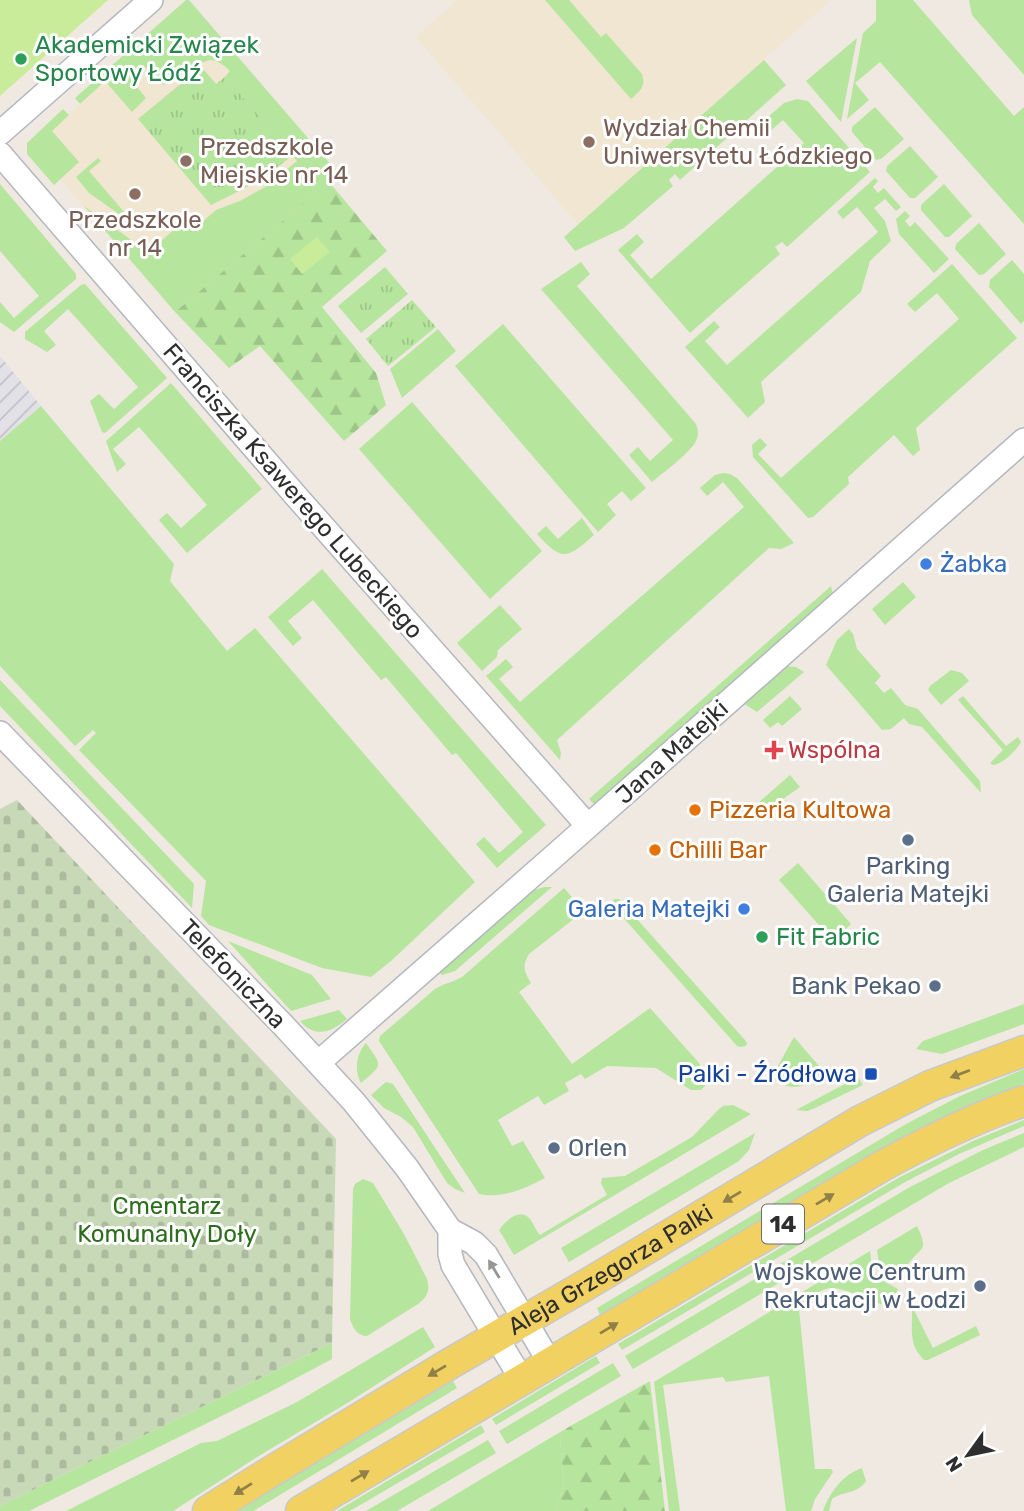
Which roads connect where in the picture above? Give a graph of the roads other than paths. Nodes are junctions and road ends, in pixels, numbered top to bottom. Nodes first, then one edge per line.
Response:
1 (150, 0) edge
2 (0, 133) edge
3 (0, 154) edge
4 (1024, 440) edge
5 (0, 733) edge
6 (588, 827) junction
7 (1024, 1051) edge
8 (318, 1063) junction
9 (1024, 1101) edge
10 (450, 1230) junction
11 (525, 1321) junction
12 (496, 1337) junction
13 (550, 1363) junction
14 (522, 1380) junction
15 (208, 1511) edge
16 (301, 1511) edge

1 - 2 street
3 - 6 street, Franciszka Ksawerego Lubeckiego
4 - 6 street, Jana Matejki
5 - 8 street, Telefoniczna
6 - 8 street, Jana Matejki
7 -> 11 main road, Aleja Grzegorza Palki / 14
8 - 10 street, Telefoniczna
13 -> 9 main road, Aleja Grzegorza Palki / 14
11 -> 10 street, Telefoniczna
10 - 12 street, Telefoniczna
11 - 12 main road, Aleja Grzegorza Palki / 14
11 - 13 street, Telefoniczna
12 - 14 street, Telefoniczna
12 -> 15 main road, Aleja Grzegorza Palki / 14
13 - 14 main road, Aleja Grzegorza Palki / 14
16 -> 14 main road, Aleja Grzegorza Palki / 14

